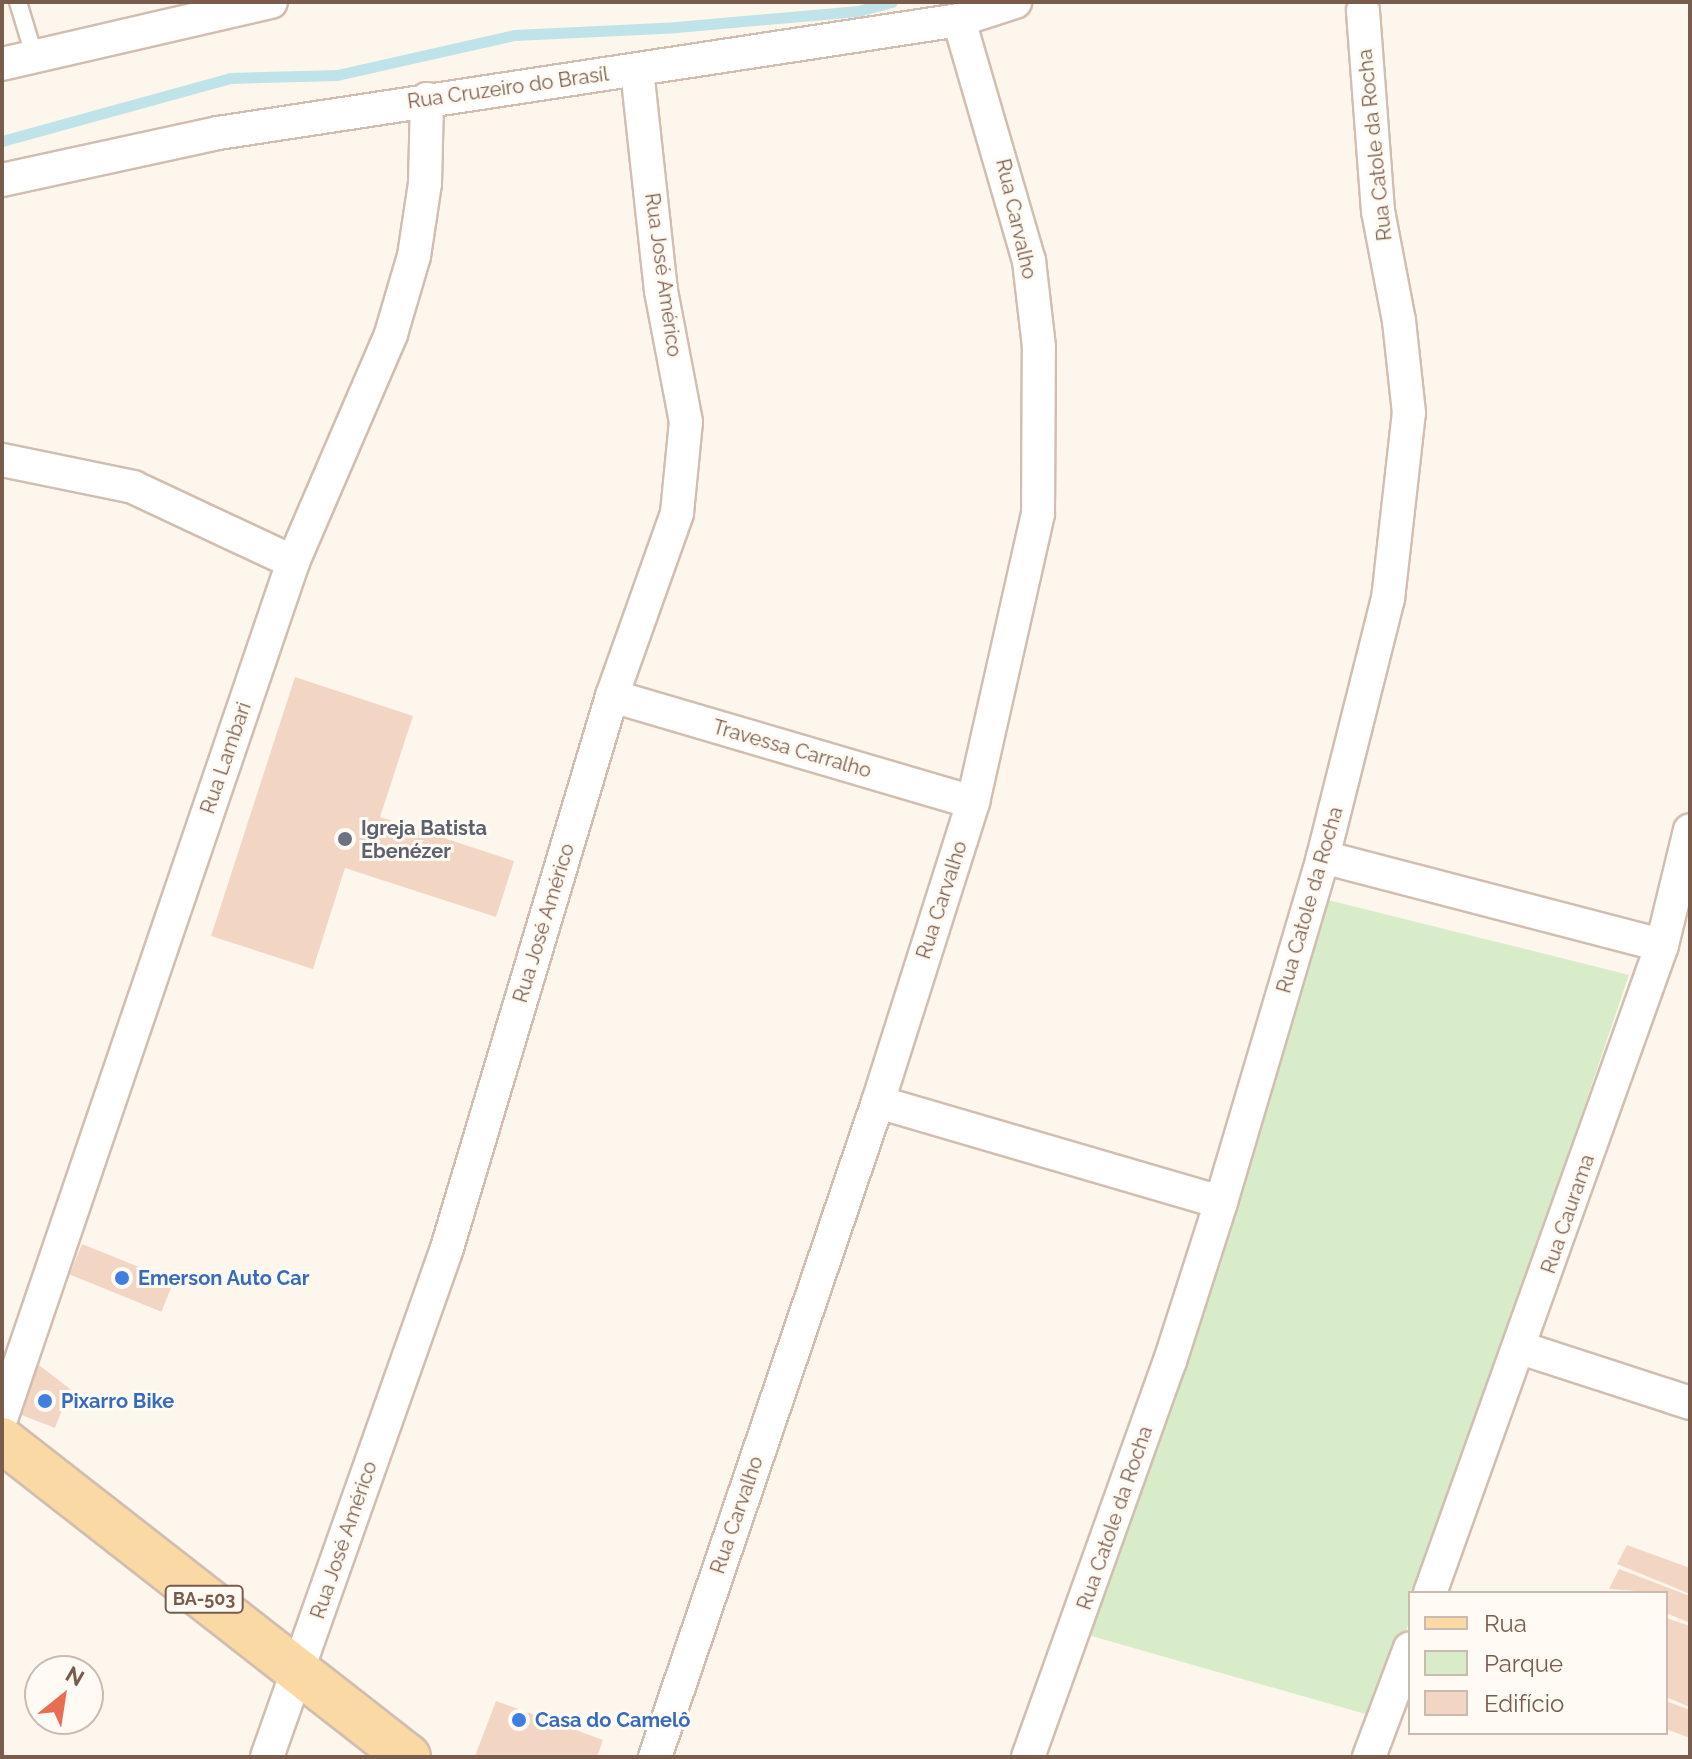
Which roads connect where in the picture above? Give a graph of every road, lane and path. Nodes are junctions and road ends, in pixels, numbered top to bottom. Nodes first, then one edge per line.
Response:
1 (18, 2) edge
2 (271, 2) edge
3 (1015, 2) edge
4 (1363, 11) dead end
5 (959, 20) junction
6 (35, 58) junction
7 (2, 64) edge
8 (637, 69) junction
9 (427, 99) junction
10 (2, 180) edge
11 (2, 460) edge
12 (293, 562) junction
13 (612, 696) junction
14 (973, 802) junction
15 (1690, 830) edge
16 (1323, 857) junction
17 (1662, 945) junction
18 (878, 1102) junction
19 (1221, 1202) junction
20 (1521, 1348) junction
21 (1690, 1403) edge
22 (2, 1416) edge
23 (2, 1440) edge
24 (1431, 1591) edge
25 (1408, 1653) edge
26 (297, 1672) junction
27 (267, 1757) edge
28 (408, 1757) edge
29 (655, 1757) edge
30 (1028, 1757) edge
31 (1369, 1757) edge

1 - 6 lane
2 - 6 street
3 - 5 street, Rua Cruzeiro do Brasíl
4 - 16 street, Rua Catole da Rocha
5 - 8 street, Rua Cruzeiro do Brasíl
5 - 14 street, Rua Carvalho
6 - 7 street
8 - 9 street, Rua Cruzeiro do Brasíl
8 - 13 street, Rua José Américo
9 - 10 street, Rua Cruzeiro do Brasíl
9 - 12 street, Rua Lambari
11 - 12 street
12 - 22 street, Rua Lambari
13 - 14 street, Travessa Carralho
13 - 26 street, Rua José Américo
14 - 18 street, Rua Carvalho
15 - 17 street, Rua Caurama
16 - 17 street
16 - 19 street, Rua Catole da Rocha
17 - 20 street, Rua Caurama
18 - 19 street
18 - 29 street, Rua Carvalho
19 - 30 street, Rua Catole da Rocha
20 - 21 street
20 - 24 street, Rua Caurama
23 - 26 main road, BA-503
25 - 31 street
26 - 27 street, Rua José Américo
26 - 28 main road, BA-503

